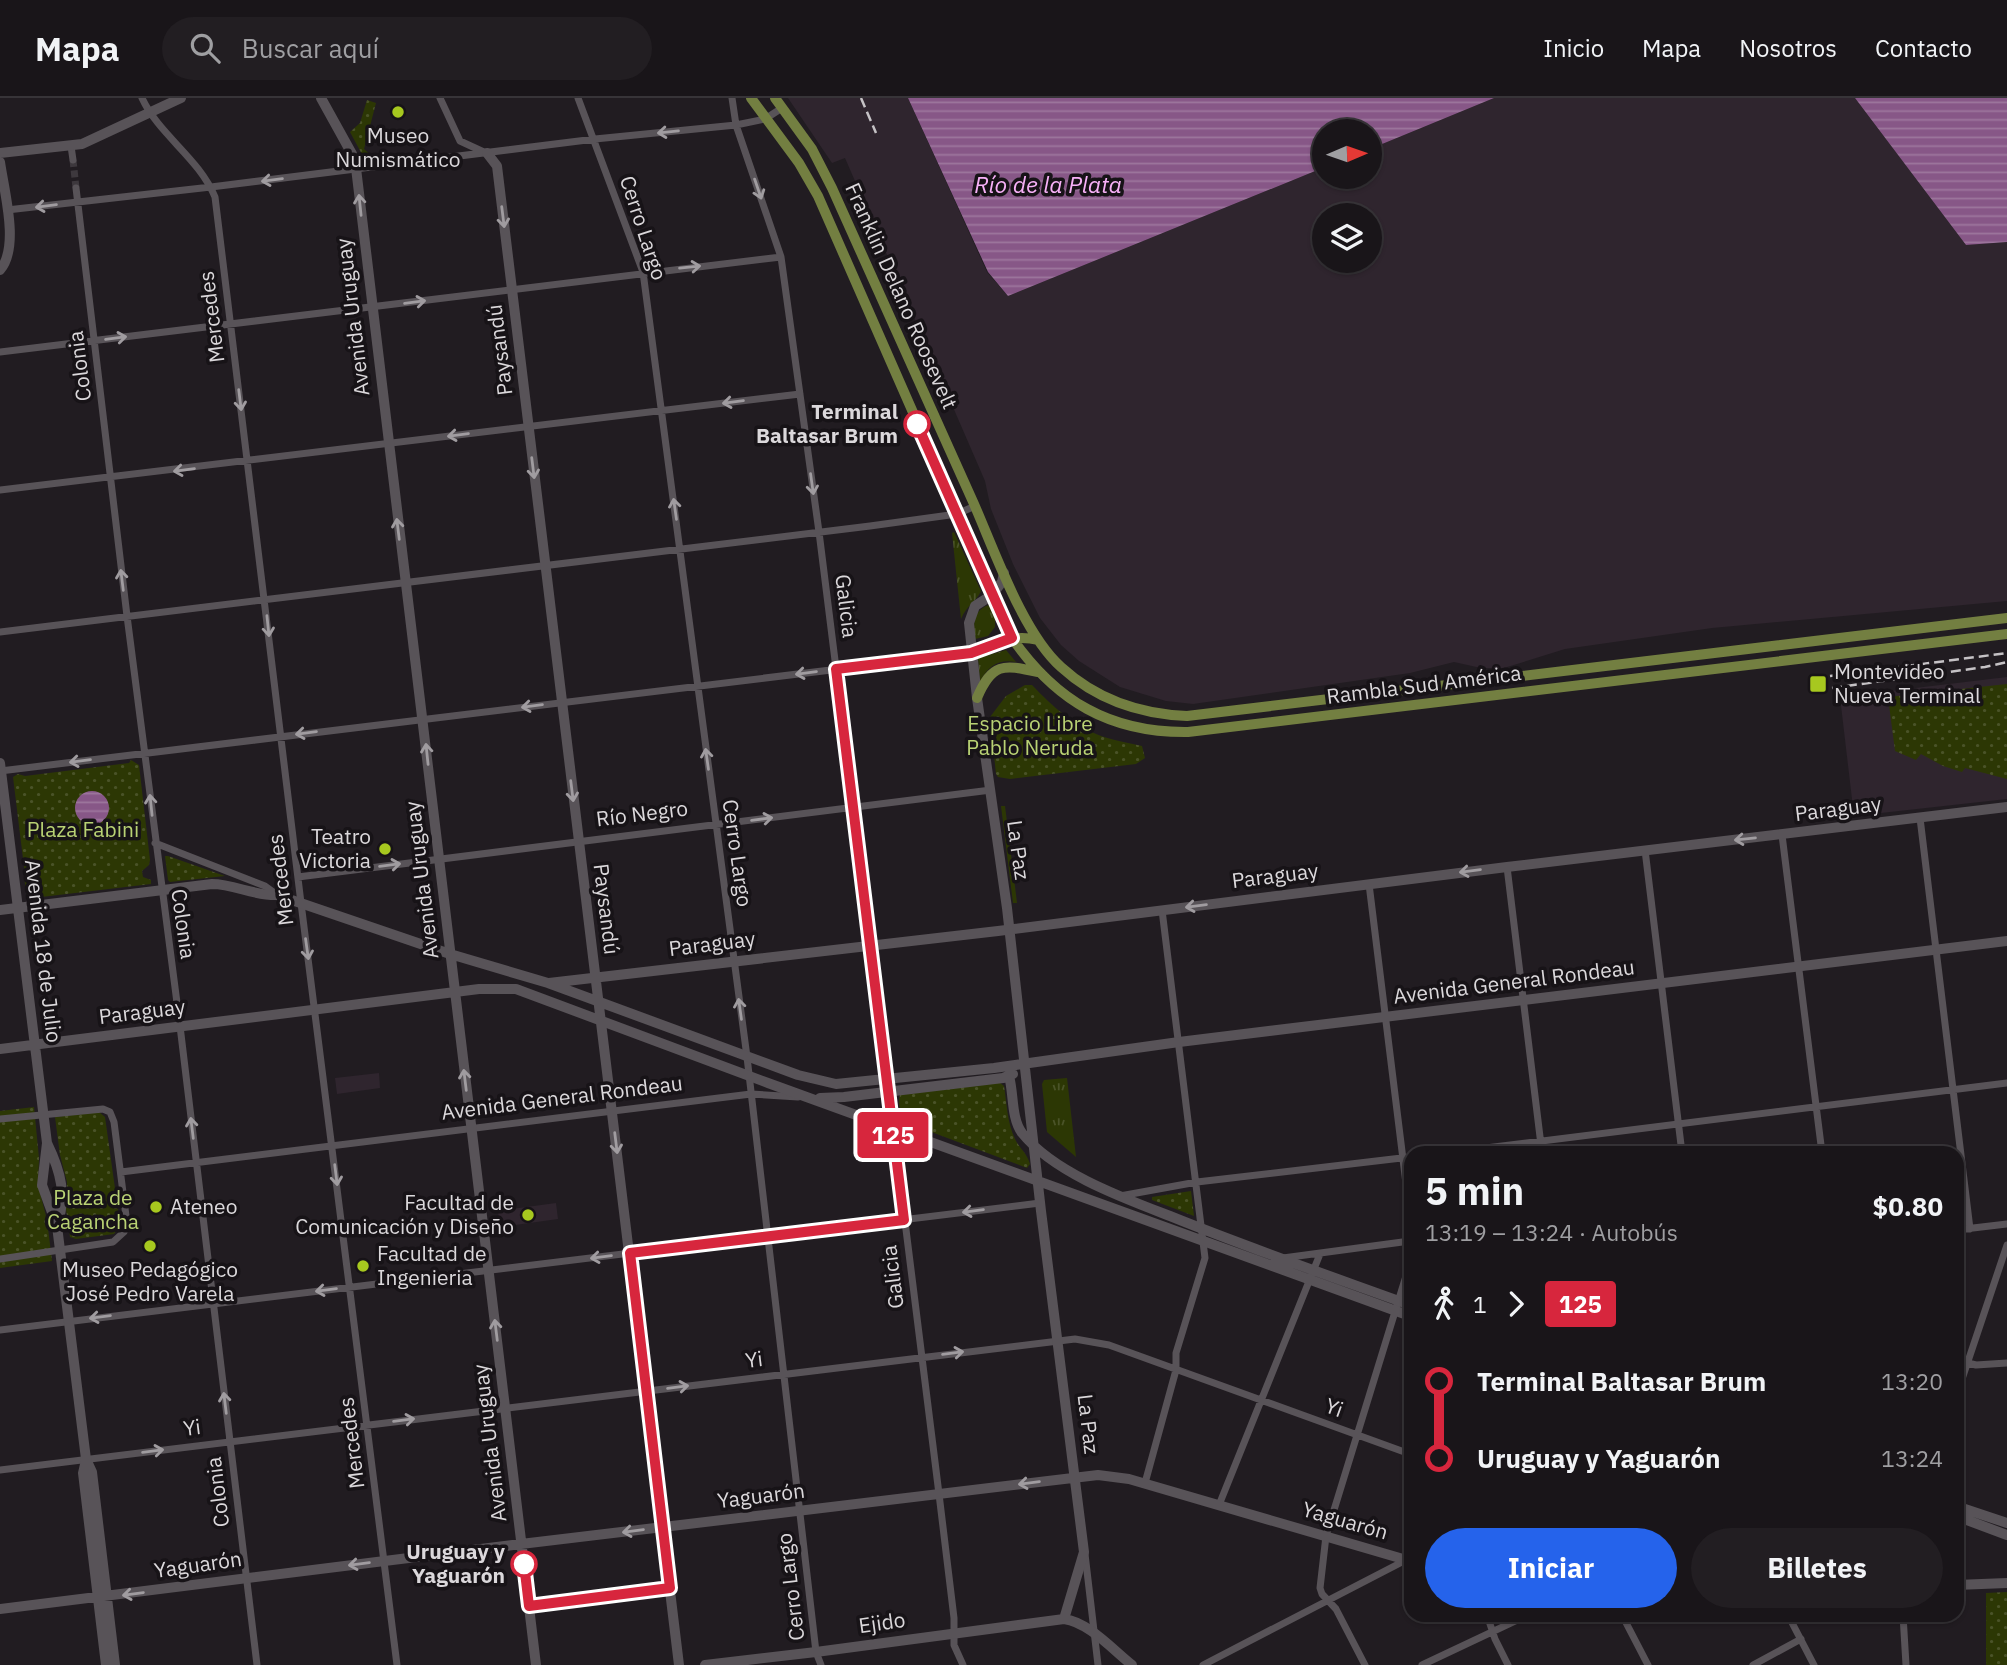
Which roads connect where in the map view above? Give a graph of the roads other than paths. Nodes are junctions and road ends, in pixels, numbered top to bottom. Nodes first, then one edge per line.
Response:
1 (142, 98) edge
2 (181, 98) edge
3 (321, 98) edge
4 (440, 98) edge
5 (578, 98) edge
6 (733, 98) edge
7 (751, 98) edge
8 (775, 98) edge
9 (782, 108) junction
10 (149, 113) junction
11 (765, 119) junction
12 (736, 125) junction
13 (595, 139) junction
14 (71, 146) junction
15 (0, 153) edge
16 (486, 153) junction
17 (73, 160) tunnel mouth
18 (0, 162) edge
19 (356, 169) junction
20 (211, 187) junction
21 (76, 188) tunnel mouth
22 (78, 202) junction
23 (7, 210) junction
24 (781, 257) junction
25 (0, 270) edge
26 (643, 272) junction
27 (512, 290) junction
28 (371, 307) junction
29 (231, 324) junction
30 (94, 341) junction
31 (0, 352) edge
32 (800, 394) junction
33 (661, 411) junction
34 (528, 426) junction
35 (388, 444) junction
36 (247, 462) junction
37 (111, 479) junction
38 (0, 490) edge
39 (975, 506) junction
40 (957, 514) junction
41 (819, 532) junction
42 (680, 548) junction
43 (546, 565) junction
44 (1004, 573) junction
45 (405, 581) junction
46 (992, 595) junction
47 (265, 599) junction
48 (127, 616) junction
49 (2007, 618) edge
50 (0, 632) edge
51 (2007, 634) edge
52 (1012, 638) junction
53 (1038, 640) junction
54 (971, 653) junction
55 (836, 669) junction
56 (1038, 673) junction
57 (698, 686) junction
58 (977, 698) junction
59 (561, 702) junction
60 (423, 719) junction
61 (281, 736) junction
62 (145, 753) junction
63 (0, 769) edge
64 (990, 790) junction
65 (852, 807) junction
66 (2007, 807) edge
67 (1920, 818) junction
68 (716, 824) junction
69 (1782, 835) junction
70 (579, 842) junction
71 (155, 843) junction
72 (1645, 850) junction
73 (439, 859) junction
74 (1507, 867) junction
75 (298, 877) junction
76 (1369, 884) junction
77 (161, 891) junction
78 (277, 895) junction
79 (301, 903) junction
80 (18, 908) junction
81 (0, 910) edge
82 (1162, 910) junction
83 (1009, 929) junction
84 (2007, 941) edge
85 (869, 945) junction
86 (1936, 950) junction
87 (450, 954) junction
88 (734, 961) junction
89 (1799, 967) junction
90 (595, 977) junction
91 (548, 983) junction
92 (1662, 983) junction
93 (455, 992) junction
94 (1524, 1001) junction
95 (598, 1002) junction
96 (315, 1010) junction
97 (1386, 1017) junction
98 (601, 1020) junction
99 (180, 1026) junction
100 (1179, 1042) junction
101 (35, 1044) junction
102 (0, 1049) edge
103 (747, 1057) junction
104 (1026, 1064) junction
105 (994, 1068) junction
106 (748, 1076) junction
107 (1009, 1076) junction
108 (886, 1080) junction
109 (2007, 1083) edge
110 (1953, 1089) junction
111 (888, 1093) junction
112 (751, 1094) junction
113 (809, 1097) junction
114 (1816, 1107) junction
115 (612, 1111) junction
116 (43, 1114) junction
117 (0, 1119) edge
118 (1679, 1124) junction
119 (892, 1127) junction
120 (471, 1129) junction
121 (1541, 1142) junction
122 (47, 1143) junction
123 (332, 1145) junction
124 (1035, 1145) junction
125 (1405, 1146) edge
126 (1506, 1146) edge
127 (1541, 1146) edge
128 (1681, 1146) edge
129 (1821, 1146) edge
130 (1960, 1146) edge
131 (1404, 1158) edge
132 (196, 1163) junction
133 (121, 1172) junction
134 (1964, 1180) edge
135 (1038, 1182) junction
136 (1197, 1182) junction
137 (1119, 1196) junction
138 (1040, 1203) junction
139 (904, 1220) junction
140 (2007, 1224) edge
141 (57, 1226) junction
142 (1964, 1229) edge
143 (1970, 1229) junction
144 (1202, 1234) junction
145 (768, 1237) junction
146 (1404, 1242) edge
147 (2007, 1245) edge
148 (60, 1251) junction
149 (630, 1253) junction
150 (1320, 1254) junction
151 (1279, 1258) junction
152 (0, 1259) edge
153 (489, 1271) junction
154 (1311, 1275) junction
155 (1404, 1281) edge
156 (351, 1287) junction
157 (213, 1303) junction
158 (1404, 1305) edge
159 (1396, 1306) junction
160 (1404, 1312) edge
161 (69, 1321) junction
162 (0, 1330) edge
163 (1058, 1340) junction
164 (921, 1357) junction
165 (1964, 1363) edge
166 (2007, 1363) edge
167 (1968, 1364) junction
168 (1176, 1370) junction
169 (784, 1374) junction
170 (1964, 1375) edge
171 (645, 1391) junction
172 (1261, 1400) junction
173 (505, 1408) junction
174 (367, 1425) junction
175 (1356, 1435) junction
176 (230, 1441) junction
177 (1404, 1452) edge
178 (86, 1459) junction
179 (0, 1470) edge
180 (1075, 1477) junction
181 (1145, 1483) junction
182 (939, 1493) junction
183 (1219, 1505) junction
184 (1964, 1509) edge
185 (799, 1510) junction
186 (1964, 1519) edge
187 (2007, 1523) edge
188 (663, 1527) junction
189 (2007, 1535) edge
190 (1326, 1536) junction
191 (521, 1544) junction
192 (1084, 1552) junction
193 (1404, 1559) edge
194 (383, 1561) junction
195 (1404, 1562) edge
196 (247, 1578) junction
197 (2007, 1582) edge
198 (1964, 1585) edge
199 (670, 1588) junction
200 (102, 1598) junction
201 (1326, 1600) junction
202 (529, 1606) junction
203 (0, 1609) edge
204 (1064, 1619) junction
205 (1489, 1622) edge
206 (1512, 1622) edge
207 (1626, 1622) edge
208 (1792, 1622) edge
209 (1903, 1622) edge
210 (1492, 1631) junction
211 (954, 1632) junction
212 (1093, 1634) junction
213 (1801, 1639) junction
214 (816, 1653) junction
215 (106, 1665) edge
216 (115, 1665) edge
217 (257, 1665) edge
218 (397, 1665) edge
219 (536, 1665) edge
220 (679, 1665) edge
221 (705, 1665) edge
222 (821, 1665) edge
223 (963, 1665) edge
224 (1098, 1665) edge
225 (1132, 1665) edge
226 (1203, 1665) edge
227 (1365, 1665) edge
228 (1422, 1665) edge
229 (1508, 1665) edge
230 (1648, 1665) edge
231 (1753, 1665) edge
232 (1814, 1665) edge
233 (1906, 1665) edge

1 - 10 street, Mercedes
2 - 10 street
3 - 19 street, Avenida Uruguay
4 - 16 street
5 - 13 street, Cerro Largo
6 - 12 street, Galicia
7 - 11 main road, Franklin Delano Roosevelt
8 - 9 main road, Franklin Delano Roosevelt
9 - 11 street
9 - 39 main road, Franklin Delano Roosevelt
10 - 14 street
10 - 20 street, Mercedes
11 - 12 street
11 - 40 main road, Franklin Delano Roosevelt
12 -> 13 street
12 -> 24 street, Galicia
13 - 16 street
13 - 26 street, Cerro Largo
14 - 15 street
14 - 17 street
16 - 19 street
16 -> 27 street, Paysandú
18 - 23 street
19 -> 20 street
28 -> 19 street, Avenida Uruguay
20 - 22 street
20 - 29 street, Mercedes
21 - 22 street, Colonia
22 -> 23 street
22 - 30 street, Colonia
23 - 25 street
26 -> 24 street
24 - 32 street, Galicia
26 - 27 street
26 - 33 street, Cerro Largo
28 -> 27 street
27 - 34 street, Paysandú
28 - 29 street
28 - 35 street, Avenida Uruguay
30 -> 29 street
29 -> 36 street, Mercedes
30 - 31 street
30 - 37 street, Colonia
32 -> 33 street
32 -> 41 street, Galicia
33 - 34 street
42 -> 33 street, Cerro Largo
34 -> 35 street
34 -> 43 street, Paysandú
35 - 36 street
45 -> 35 street, Avenida Uruguay
36 -> 37 street
36 - 47 street, Mercedes
37 - 38 street
48 -> 37 street, Colonia
39 - 40 street
39 - 44 main road, Rambla Sud América
40 - 41 street
40 - 46 main road, Rambla Sud América
41 - 42 street
41 - 55 street, Galicia
42 - 43 street
42 - 57 street, Cerro Largo
43 - 45 street
43 - 59 street, Paysandú
44 - 46 street, La Paz
44 - 53 main road, Rambla Sud América
45 - 47 street
45 - 60 street, Avenida Uruguay
46 - 52 main road, Rambla Sud América
46 - 54 street, La Paz
47 - 48 street
47 -> 61 street, Mercedes
48 - 50 street
48 - 62 street, Colonia
49 - 53 main road, Rambla Sud América
51 - 56 main road, Rambla Sud América
52 - 53 main road
52 - 54 main road
52 - 56 main road, Rambla Sud América
54 - 55 street
54 - 58 street, La Paz
55 -> 57 street
55 - 65 street, Galicia
56 - 58 main road
57 - 59 street
68 -> 57 street, Cerro Largo
58 - 64 street, La Paz
59 -> 60 street
59 -> 70 street, Paysandú
60 -> 61 street
73 -> 60 street, Avenida Uruguay
61 - 62 street
61 - 75 street, Mercedes
62 -> 63 street
71 -> 62 street, Colonia
63 - 80 street, Avenida 18 de Julio
64 - 65 street, Río Negro
64 - 83 street, La Paz
68 -> 65 street, Río Negro
65 - 85 street, Galicia
66 - 67 street, Paraguay
67 - 69 street, Paraguay
67 - 86 street
68 - 70 street, Río Negro
68 - 88 street, Cerro Largo
69 -> 72 street, Paraguay
69 - 89 street
70 - 73 street, Río Negro
70 - 90 street, Paysandú
71 - 77 street, Colonia
71 - 78 street
72 - 74 street, Paraguay
72 - 92 street
75 -> 73 street, Río Negro
73 - 87 street, Avenida Uruguay
74 -> 76 street, Paraguay
74 - 94 street
75 - 79 street, Mercedes
76 -> 82 street, Paraguay
76 - 97 street
77 - 78 street
77 - 80 street
77 - 99 street, Colonia
78 - 79 street, Avenida General Rondeau
79 - 87 street, Avenida General Rondeau
79 -> 96 street, Mercedes
80 - 81 street
80 - 101 street, Avenida 18 de Julio
82 - 83 street, Paraguay
82 - 100 street
83 - 85 street, Paraguay
83 - 104 street, La Paz
84 - 86 street, Avenida General Rondeau
85 - 88 street, Paraguay
85 - 108 street, Galicia
86 - 89 street, Avenida General Rondeau
86 - 110 street
87 - 91 street, Avenida General Rondeau
87 - 93 street, Avenida Uruguay
88 - 90 street, Paraguay
103 -> 88 street, Cerro Largo
89 - 92 street, Avenida General Rondeau
89 - 114 street
90 - 91 street, Paraguay
90 - 95 street, Paysandú
91 - 95 street, Avenida General Rondeau
92 - 94 street, Avenida General Rondeau
92 - 118 street
93 - 96 street, Paraguay
93 - 98 street, Paraguay
120 -> 93 street, Avenida Uruguay
94 - 97 street, Avenida General Rondeau
94 - 121 street
95 - 98 street, Paysandú
95 - 103 street, Avenida General Rondeau
96 - 99 street, Paraguay
96 - 123 street, Mercedes
97 - 100 street, Avenida General Rondeau
97 - 125 street
98 - 106 street, Paraguay
98 - 115 street, Paysandú
99 - 101 street, Paraguay
132 -> 99 street, Colonia
100 - 104 street, Avenida General Rondeau
100 - 136 street
101 - 102 street, Paraguay
101 - 116 street, Avenida 18 de Julio
103 - 106 street, Cerro Largo
103 - 108 street, Avenida General Rondeau
104 - 105 street, Avenida General Rondeau
104 - 107 street, Avenida General Rondeau
104 - 124 street, La Paz
105 - 107 street
105 - 108 street, Avenida General Rondeau
106 - 112 street, Cerro Largo
106 - 113 street, Paraguay
107 - 111 street, Avenida General Rondeau
107 - 124 street
108 - 111 street, Galicia
109 - 110 street
110 - 114 street
110 - 130 street
111 - 113 street, Avenida General Rondeau
111 - 119 street, Galicia
112 - 113 street, Avenida General Rondeau
112 - 115 street, Avenida General Rondeau
112 - 145 street, Cerro Largo
113 - 119 street, Paraguay
114 - 118 street
114 - 129 street
115 - 120 street, Avenida General Rondeau
115 -> 149 street, Paysandú
116 - 117 street
116 - 122 street, Avenida 18 de Julio
116 - 133 street
118 - 121 street
118 - 128 street
119 - 135 street, Paraguay
119 - 139 street, Galicia
120 - 123 street, Avenida General Rondeau
120 - 153 street, Avenida Uruguay
121 - 126 street
121 - 127 street
122 - 141 street, Avenida 18 de Julio
122 - 141 street, Avenida 18 de Julio
123 - 132 street, Avenida General Rondeau
123 -> 156 street, Mercedes
124 - 135 street, La Paz
124 - 137 street
131 - 136 street
132 - 133 street, Avenida General Rondeau
132 - 157 street, Colonia
133 - 148 street
134 - 143 street
135 - 138 street, La Paz
135 - 144 street, Paraguay
136 - 137 street
136 - 144 street
137 - 144 street
138 -> 139 street
138 - 163 street, La Paz
139 - 145 street
139 - 164 street, Galicia
140 - 143 street
141 - 148 street, Avenida 18 de Julio
142 - 143 street
144 - 151 street
144 - 154 street
144 - 168 street
145 - 149 street
145 - 169 street, Cerro Largo
146 - 150 street
147 - 167 street
148 - 152 street
148 - 161 street, Avenida 18 de Julio
149 -> 153 street
149 - 171 street, Paysandú
150 - 151 street
150 - 154 street
151 - 154 street
153 - 156 street
173 -> 153 street, Avenida Uruguay
154 - 159 street
154 - 172 street
155 - 159 street
156 -> 157 street
156 - 174 street, Mercedes
157 -> 161 street
176 -> 157 street, Colonia
158 - 159 street
159 - 160 street
159 - 175 street
161 - 162 street
161 - 178 street, Avenida 18 de Julio
164 -> 163 street, Yi
163 - 168 street, Yi
163 - 180 street, La Paz
164 - 169 street, Yi
164 - 182 street, Galicia
165 - 167 street
166 - 167 street
167 - 170 street
168 - 172 street, Yi
168 - 181 street
171 -> 169 street, Yi
169 - 185 street, Cerro Largo
171 - 173 street, Yi
171 - 188 street, Paysandú
172 - 175 street, Yi
172 - 183 street
174 -> 173 street, Yi
173 - 191 street, Avenida Uruguay
174 - 176 street, Yi
174 - 194 street, Mercedes
175 - 177 street, Yi
175 - 190 street
178 -> 176 street, Yi
176 - 196 street, Colonia
178 - 179 street, Yi
178 - 200 street, Avenida 18 de Julio
180 - 181 street, Yaguarón
180 -> 182 street, Yaguarón
180 - 192 street, La Paz
181 - 183 street, Yaguarón
182 - 185 street, Yaguarón
182 - 211 street, Galicia
183 - 190 street, Yaguarón
184 - 187 street
185 - 188 street, Yaguarón
185 - 214 street, Cerro Largo
186 - 189 street
188 -> 191 street, Yaguarón
188 - 199 street, Paysandú
190 - 193 street, Yaguarón
190 - 201 street
191 - 194 street, Yaguarón
191 - 202 street, Avenida Uruguay
192 - 204 street
192 - 212 street, La Paz
194 -> 196 street, Yaguarón
194 - 218 street, Mercedes
195 - 201 street
196 -> 200 street, Yaguarón
196 - 217 street, Colonia
197 - 198 street
199 - 202 street
199 - 220 street, Paysandú
200 - 203 street, Yaguarón
200 - 215 street, Avenida 18 de Julio
200 - 216 street, Avenida 18 de Julio
201 - 226 street
201 - 227 street
202 - 219 street, Avenida Uruguay
204 - 211 street, Ejido
204 - 212 street
205 - 210 street
206 - 210 street
207 - 230 street
208 - 213 street
209 - 233 street
210 - 228 street
210 - 229 street
211 - 214 street, Ejido
211 - 223 street, Galicia
212 - 224 street, La Paz
212 - 225 street
213 - 231 street
213 - 232 street
214 - 221 street, Ejido
214 - 222 street, Cerro Largo

